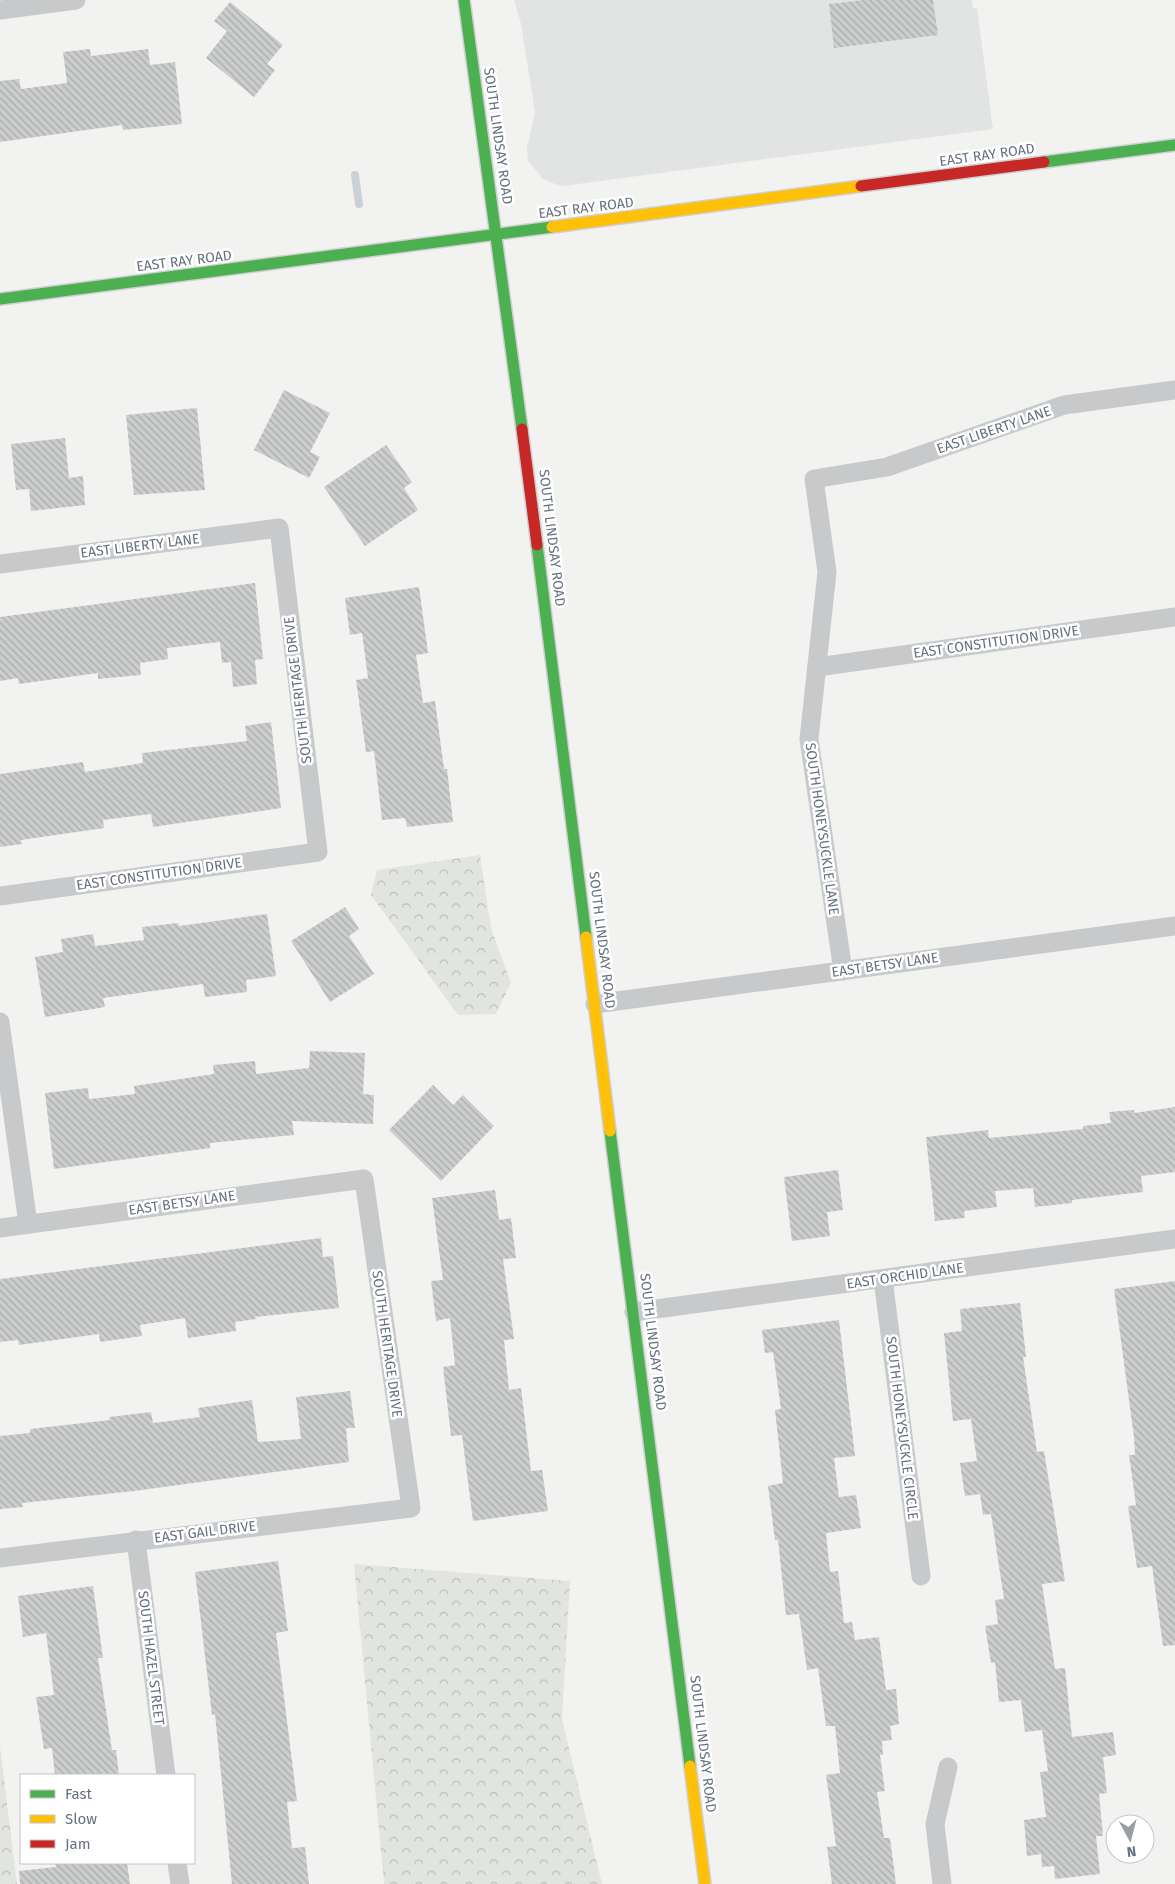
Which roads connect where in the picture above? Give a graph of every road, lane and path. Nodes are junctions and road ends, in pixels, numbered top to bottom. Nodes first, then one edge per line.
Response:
1 (76, 0) edge
2 (464, 0) edge
3 (0, 10) edge
4 (1175, 145) edge
5 (496, 235) junction
6 (0, 299) edge
7 (1175, 390) edge
8 (814, 479) joint
9 (279, 528) joint
10 (0, 564) edge
11 (1175, 617) edge
12 (816, 667) junction
13 (318, 852) joint
14 (0, 896) edge
15 (1175, 926) edge
16 (843, 971) junction
17 (596, 1004) junction
18 (0, 1022) edge
19 (364, 1179) joint
20 (28, 1224) junction
21 (0, 1228) edge
22 (1175, 1239) edge
23 (883, 1279) junction
24 (634, 1312) junction
25 (411, 1508) joint
26 (136, 1540) junction
27 (0, 1558) edge
28 (921, 1576) dead end
29 (948, 1767) dead end
30 (166, 1774) edge
31 (177, 1864) edge
32 (180, 1884) edge
33 (705, 1884) edge
34 (942, 1884) edge

1 - 3 street
2 - 5 main road, SOUTH LINDSAY ROAD
4 - 5 main road, EAST RAY ROAD
5 - 6 main road, EAST RAY ROAD
5 - 17 main road, SOUTH LINDSAY ROAD
7 - 8 street, EAST LIBERTY LANE
8 - 12 street, SOUTH HONEYSUCKLE LANE
9 - 10 street, EAST LIBERTY LANE
9 - 13 street, SOUTH HERITAGE DRIVE
11 - 12 street, EAST CONSTITUTION DRIVE
12 - 16 street, SOUTH HONEYSUCKLE LANE
13 - 14 street, EAST CONSTITUTION DRIVE
15 - 16 street, EAST BETSY LANE
16 - 17 street, EAST BETSY LANE
17 - 24 main road, SOUTH LINDSAY ROAD
18 - 20 street
19 - 20 street, EAST BETSY LANE
19 - 25 street, SOUTH HERITAGE DRIVE
20 - 21 street, EAST BETSY LANE
22 - 23 street, EAST ORCHID LANE
23 - 24 street, EAST ORCHID LANE
23 - 28 street, SOUTH HONEYSUCKLE CIRCLE
24 - 33 main road, SOUTH LINDSAY ROAD
25 - 26 street, EAST GAIL DRIVE
26 - 27 street, EAST GAIL DRIVE
26 - 30 street, SOUTH HAZEL STREET
29 - 34 street
31 - 32 street

